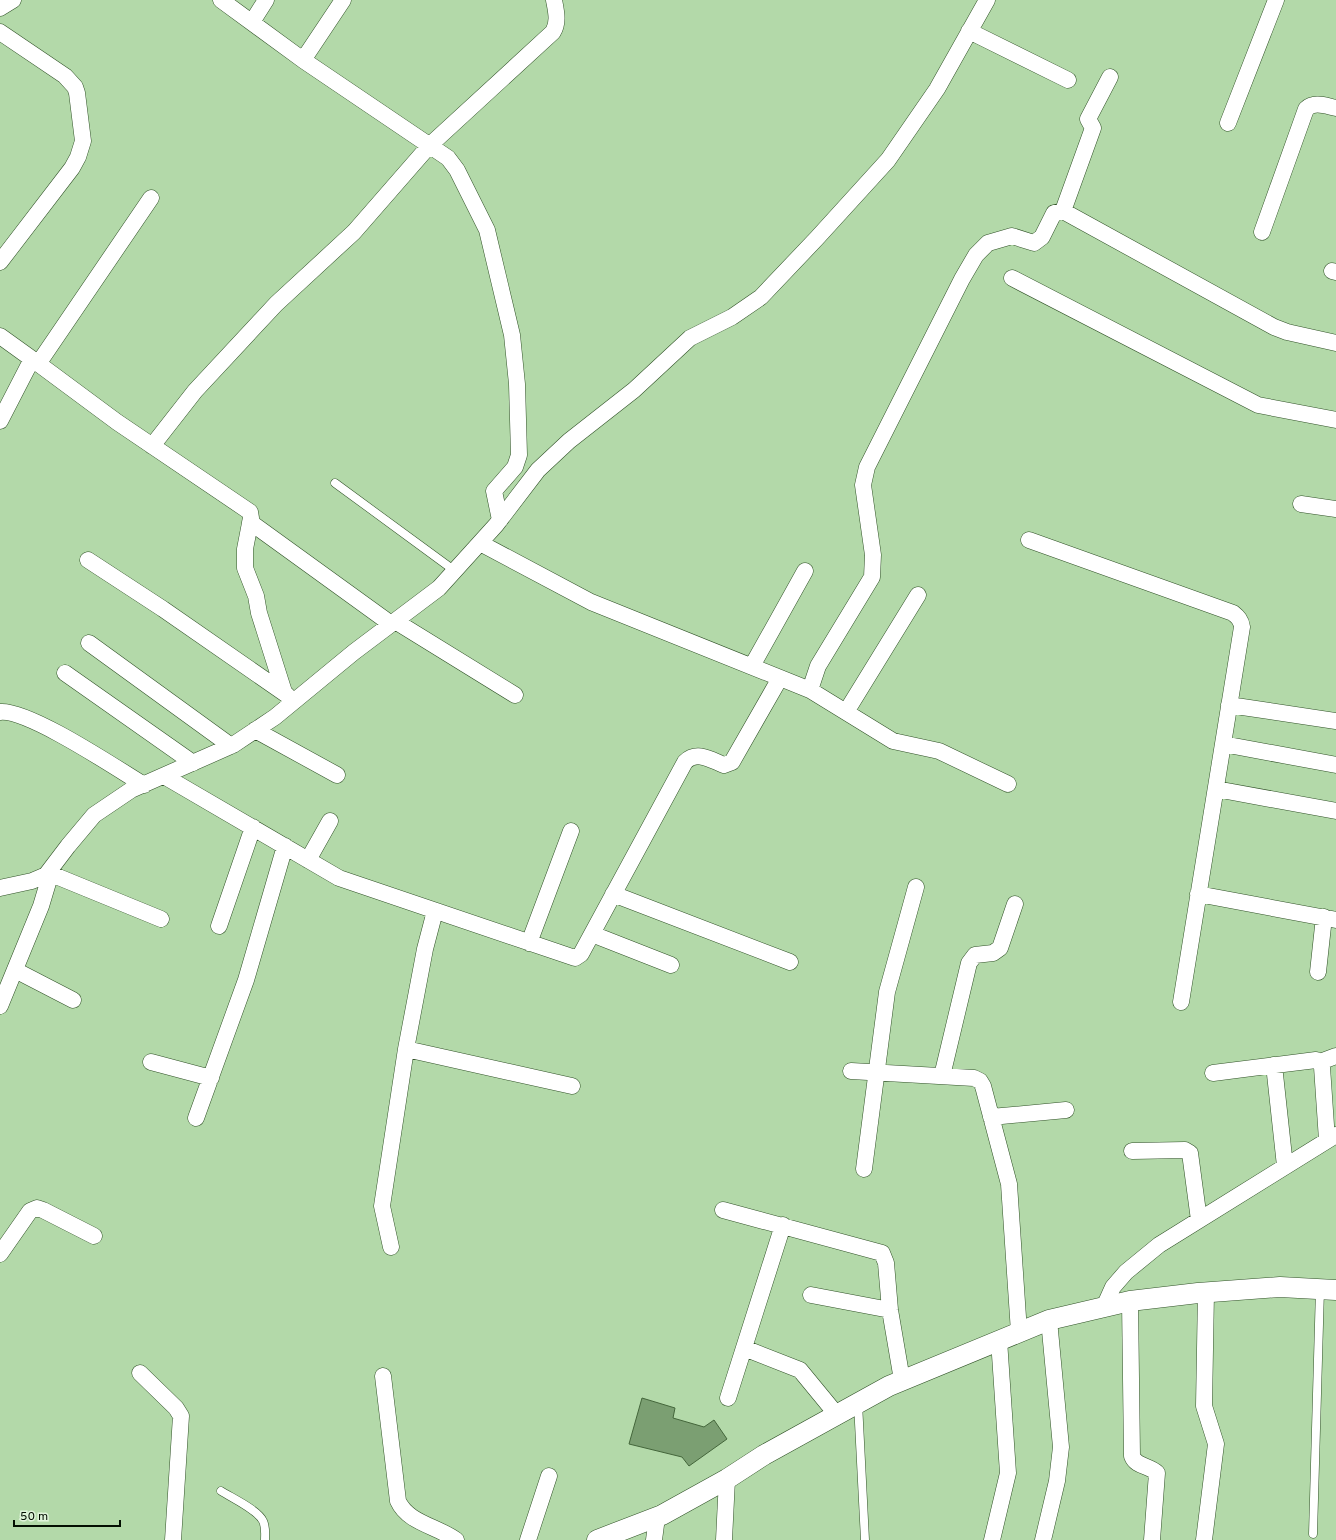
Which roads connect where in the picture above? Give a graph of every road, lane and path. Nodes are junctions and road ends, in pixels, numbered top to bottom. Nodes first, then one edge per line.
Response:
1 (13, 0) edge
2 (221, 0) edge
3 (266, 0) edge
4 (343, 0) edge
5 (554, 0) edge
6 (987, 0) edge
7 (1276, 0) edge
8 (0, 8) edge
9 (252, 22) junction
10 (969, 31) junction
11 (0, 32) edge
12 (303, 60) junction
13 (1110, 77) dead end
14 (1068, 80) dead end
15 (1336, 108) edge
16 (1228, 123) dead end
17 (429, 146) junction
18 (151, 198) dead end
19 (1063, 211) junction
20 (1262, 232) dead end
21 (0, 262) edge
22 (1012, 278) dead end
23 (0, 336) edge
24 (1336, 343) edge
25 (35, 362) junction
26 (1336, 420) edge
27 (0, 421) edge
28 (152, 446) junction
29 (335, 483) dead end
30 (1301, 504) dead end
31 (1336, 509) edge
32 (500, 520) junction
33 (250, 522) junction
34 (1029, 540) dead end
35 (480, 543) junction
36 (88, 560) dead end
37 (455, 571) junction
38 (805, 571) dead end
39 (918, 595) dead end
40 (393, 623) junction
41 (89, 643) dead end
42 (752, 666) junction
43 (64, 673) dead end
44 (780, 678) junction
45 (810, 690) junction
46 (514, 695) dead end
47 (289, 697) junction
48 (1229, 705) junction
49 (0, 712) edge
50 (846, 712) junction
51 (1336, 721) edge
52 (255, 730) junction
53 (1223, 744) junction
54 (231, 746) junction
55 (193, 763) junction
56 (1336, 766) edge
57 (337, 775) dead end
58 (164, 776) junction
59 (1008, 784) dead end
60 (144, 785) junction
61 (1216, 789) junction
62 (1336, 811) edge
63 (330, 821) dead end
64 (253, 827) junction
65 (571, 831) dead end
66 (285, 846) junction
67 (308, 860) junction
68 (52, 870) junction
69 (916, 887) dead end
70 (0, 888) edge
71 (613, 894) junction
72 (1198, 894) junction
73 (1015, 904) dead end
74 (435, 911) junction
75 (1330, 918) edge
76 (161, 919) dead end
77 (219, 926) dead end
78 (592, 934) junction
79 (529, 943) junction
80 (790, 962) dead end
81 (671, 965) dead end
82 (15, 970) junction
83 (1318, 972) dead end
84 (73, 1000) dead end
85 (1181, 1002) dead end
86 (0, 1006) edge
87 (406, 1049) junction
88 (1336, 1056) edge
89 (151, 1062) dead end
90 (1320, 1062) junction
91 (1274, 1065) junction
92 (851, 1071) dead end
93 (876, 1072) junction
94 (1213, 1073) dead end
95 (942, 1076) junction
96 (211, 1078) junction
97 (572, 1086) dead end
98 (1066, 1110) dead end
99 (991, 1117) junction
100 (196, 1118) dead end
101 (1332, 1137) edge
102 (1132, 1152) dead end
103 (1284, 1166) junction
104 (864, 1169) dead end
105 (723, 1210) dead end
106 (1199, 1220) junction
107 (783, 1225) junction
108 (94, 1236) dead end
109 (390, 1247) dead end
110 (0, 1254) edge
111 (1328, 1290) edge
112 (1206, 1292) junction
113 (811, 1295) dead end
114 (1130, 1301) junction
115 (1104, 1307) junction
116 (890, 1310) junction
117 (1049, 1320) junction
118 (1019, 1332) junction
119 (999, 1340) junction
120 (744, 1348) junction
121 (140, 1372) dead end
122 (383, 1376) dead end
123 (902, 1380) junction
124 (728, 1398) dead end
125 (858, 1403) junction
126 (837, 1415) junction
127 (549, 1476) dead end
128 (727, 1479) junction
129 (221, 1491) dead end
130 (657, 1517) junction
131 (1313, 1534) dead end
132 (173, 1540) edge
133 (265, 1540) edge
134 (456, 1540) edge
135 (528, 1540) edge
136 (597, 1540) edge
137 (654, 1540) edge
138 (724, 1540) edge
139 (865, 1540) edge
140 (992, 1540) edge
141 (1043, 1540) edge
142 (1152, 1540) edge
143 (1204, 1540) edge

1 - 8 street
2 - 9 street
3 - 9 street
4 - 12 street
5 - 17 street
6 - 10 street
7 - 16 street
9 - 12 street
10 - 14 street
10 - 32 street
11 - 21 street
12 - 17 street
13 - 19 street
15 - 20 street
17 - 28 street
17 - 32 street
18 - 25 street
19 - 24 street
19 - 45 street
22 - 26 street
23 - 25 street
25 - 27 street
25 - 28 street
28 - 33 street
29 - 37 lane
30 - 31 street
32 - 35 street
33 - 40 street
33 - 47 street
34 - 48 street
35 - 37 street
35 - 42 street
36 - 47 street
37 - 40 street
38 - 42 street
39 - 50 street
40 - 46 street
40 - 47 street
41 - 54 street
42 - 44 street
43 - 55 street
44 - 45 street
44 - 71 street
45 - 50 street
47 - 52 street
48 - 51 street
48 - 53 street
49 - 60 street
50 - 59 street
52 - 54 street
52 - 57 street
53 - 56 street
53 - 61 street
54 - 55 street
55 - 58 street
58 - 60 street
58 - 64 street
60 - 68 street
61 - 62 street
61 - 72 street
63 - 67 street
64 - 66 street
64 - 77 street
65 - 79 street
66 - 67 street
66 - 96 street
67 - 74 street
68 - 70 street
68 - 76 street
68 - 82 street
69 - 93 street
71 - 78 street
71 - 80 street
72 - 75 street
72 - 85 street
73 - 95 street
74 - 79 street
74 - 87 street
75 - 83 street
78 - 79 street
78 - 81 street
82 - 84 street
82 - 86 street
87 - 97 street
87 - 109 street
88 - 90 street
89 - 96 street
90 - 91 street
90 - 101 street
91 - 94 street
91 - 103 street
92 - 93 street
93 - 95 street
93 - 104 street
95 - 99 street
96 - 100 street
98 - 99 street
99 - 118 street
101 - 103 street
102 - 106 street
103 - 106 street
105 - 107 street
106 - 115 street
107 - 116 street
107 - 120 street
108 - 110 street
111 - 112 street
111 - 131 lane
112 - 114 street
112 - 143 street
113 - 116 street
114 - 115 street
114 - 142 street
115 - 117 street
116 - 123 street
117 - 118 street
117 - 141 street
118 - 119 street
119 - 123 street
119 - 140 street
120 - 124 street
120 - 126 street
121 - 132 street
122 - 134 street
123 - 125 street
125 - 126 street
125 - 139 lane
126 - 128 street
127 - 135 street
128 - 130 street
128 - 138 street
129 - 133 lane
130 - 136 street
130 - 137 street

